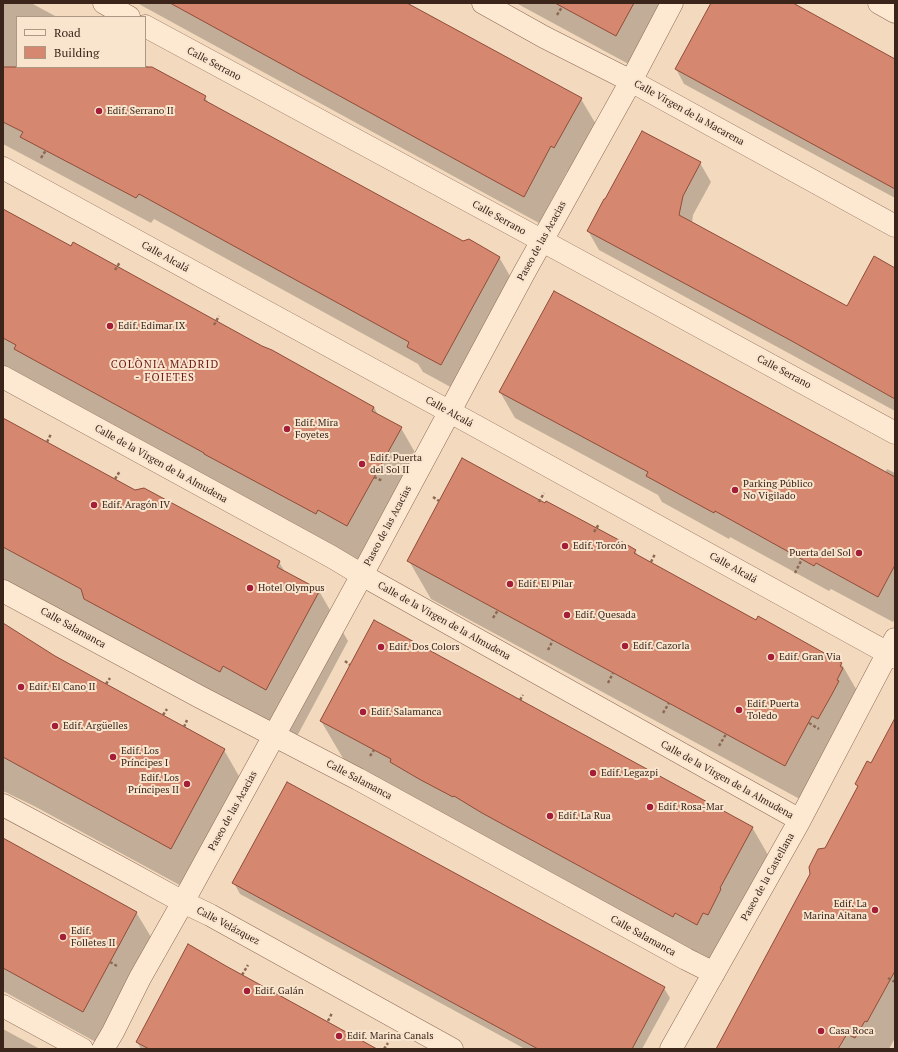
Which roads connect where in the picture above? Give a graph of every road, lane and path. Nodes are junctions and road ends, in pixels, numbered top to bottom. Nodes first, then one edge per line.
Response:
1 (104, 3) edge
2 (483, 3) edge
3 (672, 3) edge
4 (879, 3) edge
5 (895, 12) edge
6 (127, 16) edge
7 (146, 27) edge
8 (631, 81) junction
9 (3, 168) edge
10 (895, 226) edge
11 (542, 241) junction
12 (3, 377) edge
13 (449, 412) junction
14 (895, 433) edge
15 (362, 576) junction
16 (3, 590) edge
17 (892, 650) edge
18 (274, 736) junction
19 (3, 805) edge
20 (800, 820) junction
21 (183, 902) junction
22 (714, 973) junction
23 (888, 978) dead end
24 (895, 982) edge
25 (3, 1006) edge
26 (82, 1049) edge
27 (103, 1049) edge
28 (452, 1049) edge
29 (671, 1049) edge

1 - 6 street
2 - 8 street, Calle Virgen de la Macarena
3 - 8 street, Paseo de las Acacias
4 - 5 street
7 - 11 street, Calle Serrano
8 - 10 street, Calle Virgen de la Macarena
8 - 11 street, Paseo de las Acacias
9 - 13 street, Calle Alcalá
11 - 13 street, Paseo de las Acacias
11 - 14 street, Calle Serrano
12 - 15 street, Calle de la Virgen de la Almudena
13 - 15 street, Paseo de las Acacias
13 - 17 street, Calle Alcalá
15 - 18 street, Paseo de las Acacias
15 - 20 street, Calle de la Virgen de la Almudena
16 - 18 street, Calle Salamanca
17 - 20 street, Paseo de la Castellana
18 - 21 street, Paseo de las Acacias
18 - 22 street, Calle Salamanca
19 - 21 street, Calle Velázquez
20 - 22 street, Paseo de la Castellana
21 - 27 street, Paseo de las Acacias
21 - 28 street, Calle Velázquez
22 - 29 street, Paseo de la Castellana
23 - 24 path
25 - 26 street

